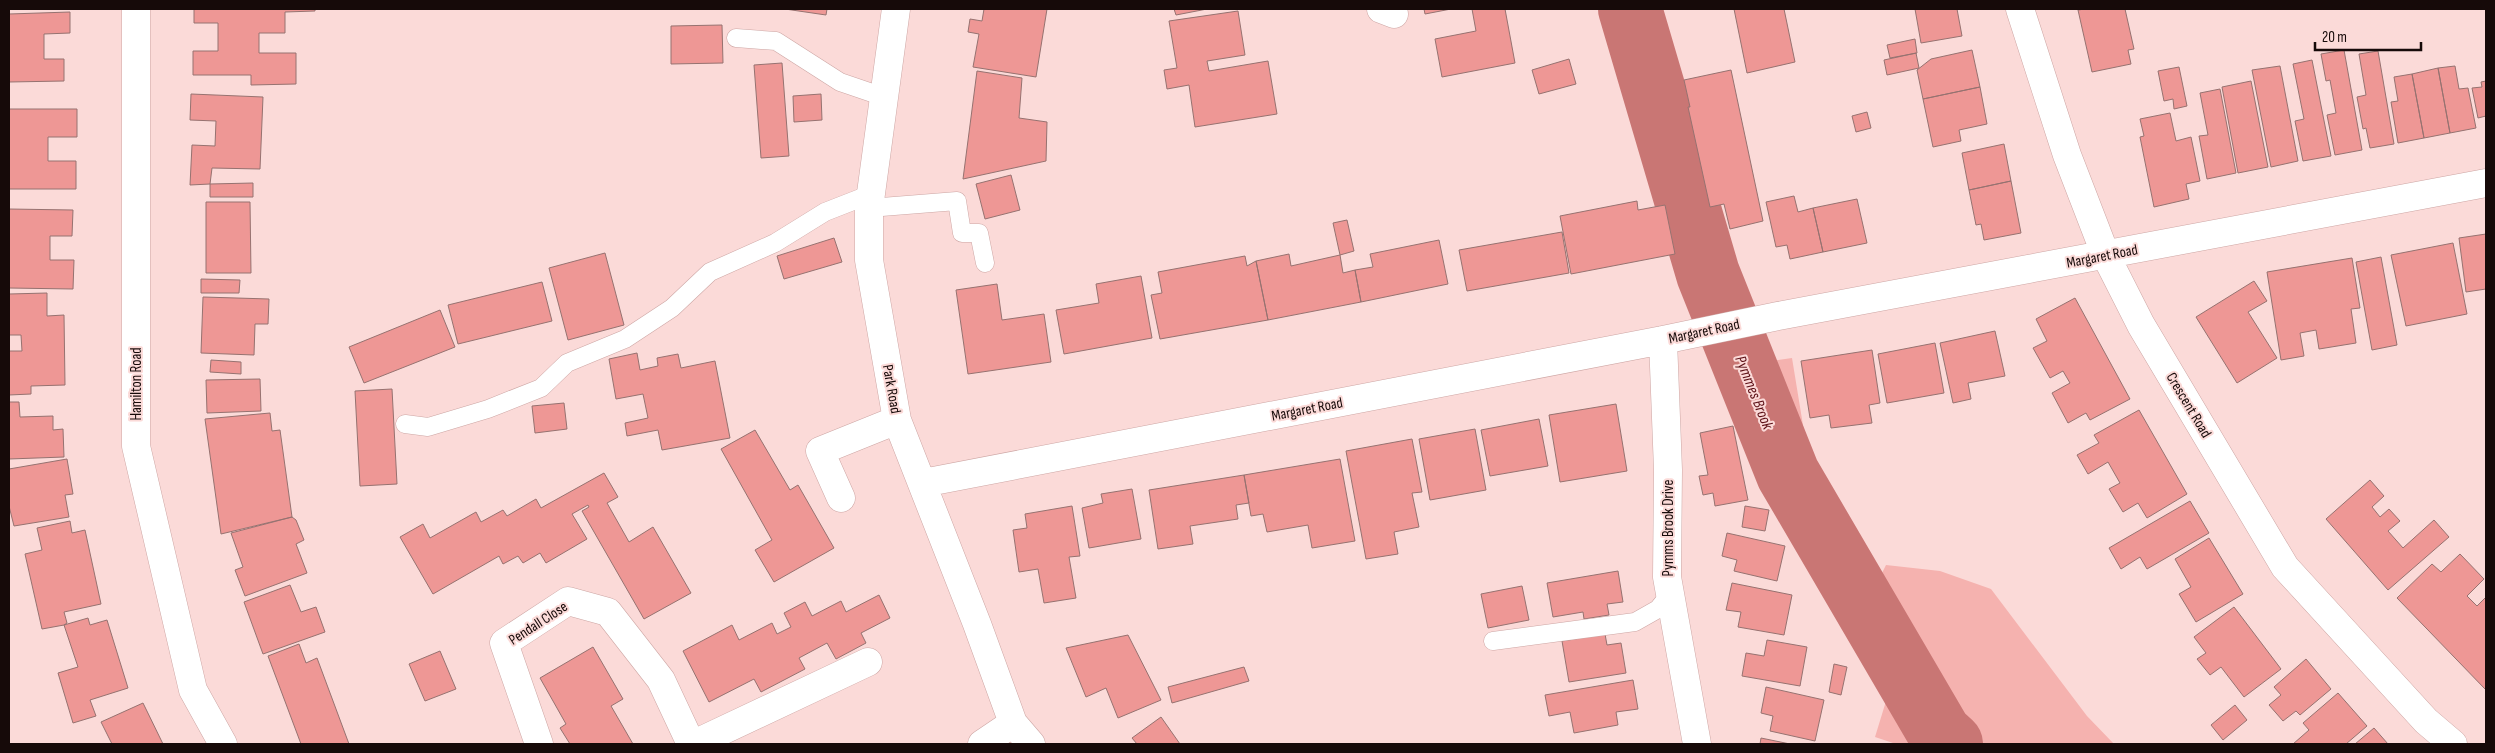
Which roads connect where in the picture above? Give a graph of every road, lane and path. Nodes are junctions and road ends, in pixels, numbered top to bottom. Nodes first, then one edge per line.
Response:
1 (136, 9) edge
2 (896, 9) edge
3 (2020, 9) edge
4 (736, 38) dead end
5 (884, 97) junction
6 (2486, 183) edge
7 (870, 201) junction
8 (2106, 256) junction
9 (985, 264) dead end
10 (1663, 340) junction
11 (897, 420) junction
12 (405, 424) dead end
13 (923, 483) junction
14 (840, 498) dead end
15 (1670, 594) junction
16 (1493, 641) dead end
17 (868, 662) dead end
18 (1013, 723) junction
19 (1695, 743) edge
20 (223, 744) edge
21 (539, 744) edge
22 (693, 744) edge
23 (982, 744) edge
24 (1031, 744) edge
25 (2453, 744) edge

1 - 20 street, Hamilton Road
2 - 5 street, Park Road
3 - 8 street, Crescent Road
4 - 5 lane
5 - 7 street, Park Road
6 - 8 street, Margaret Road
7 - 9 lane
7 - 11 street, Park Road
7 - 12 lane
8 - 10 street, Margaret Road
8 - 25 street, Crescent Road
10 - 13 street, Margaret Road
10 - 15 street, Pymms Brook Drive
11 - 13 street, Park Road
11 - 14 street
13 - 18 street, Park Road
15 - 16 lane
15 - 19 street, Pymms Brook Drive
17 - 22 street, Pendall Close
18 - 23 street
18 - 24 street, Park Road
21 - 22 street, Pendall Close

